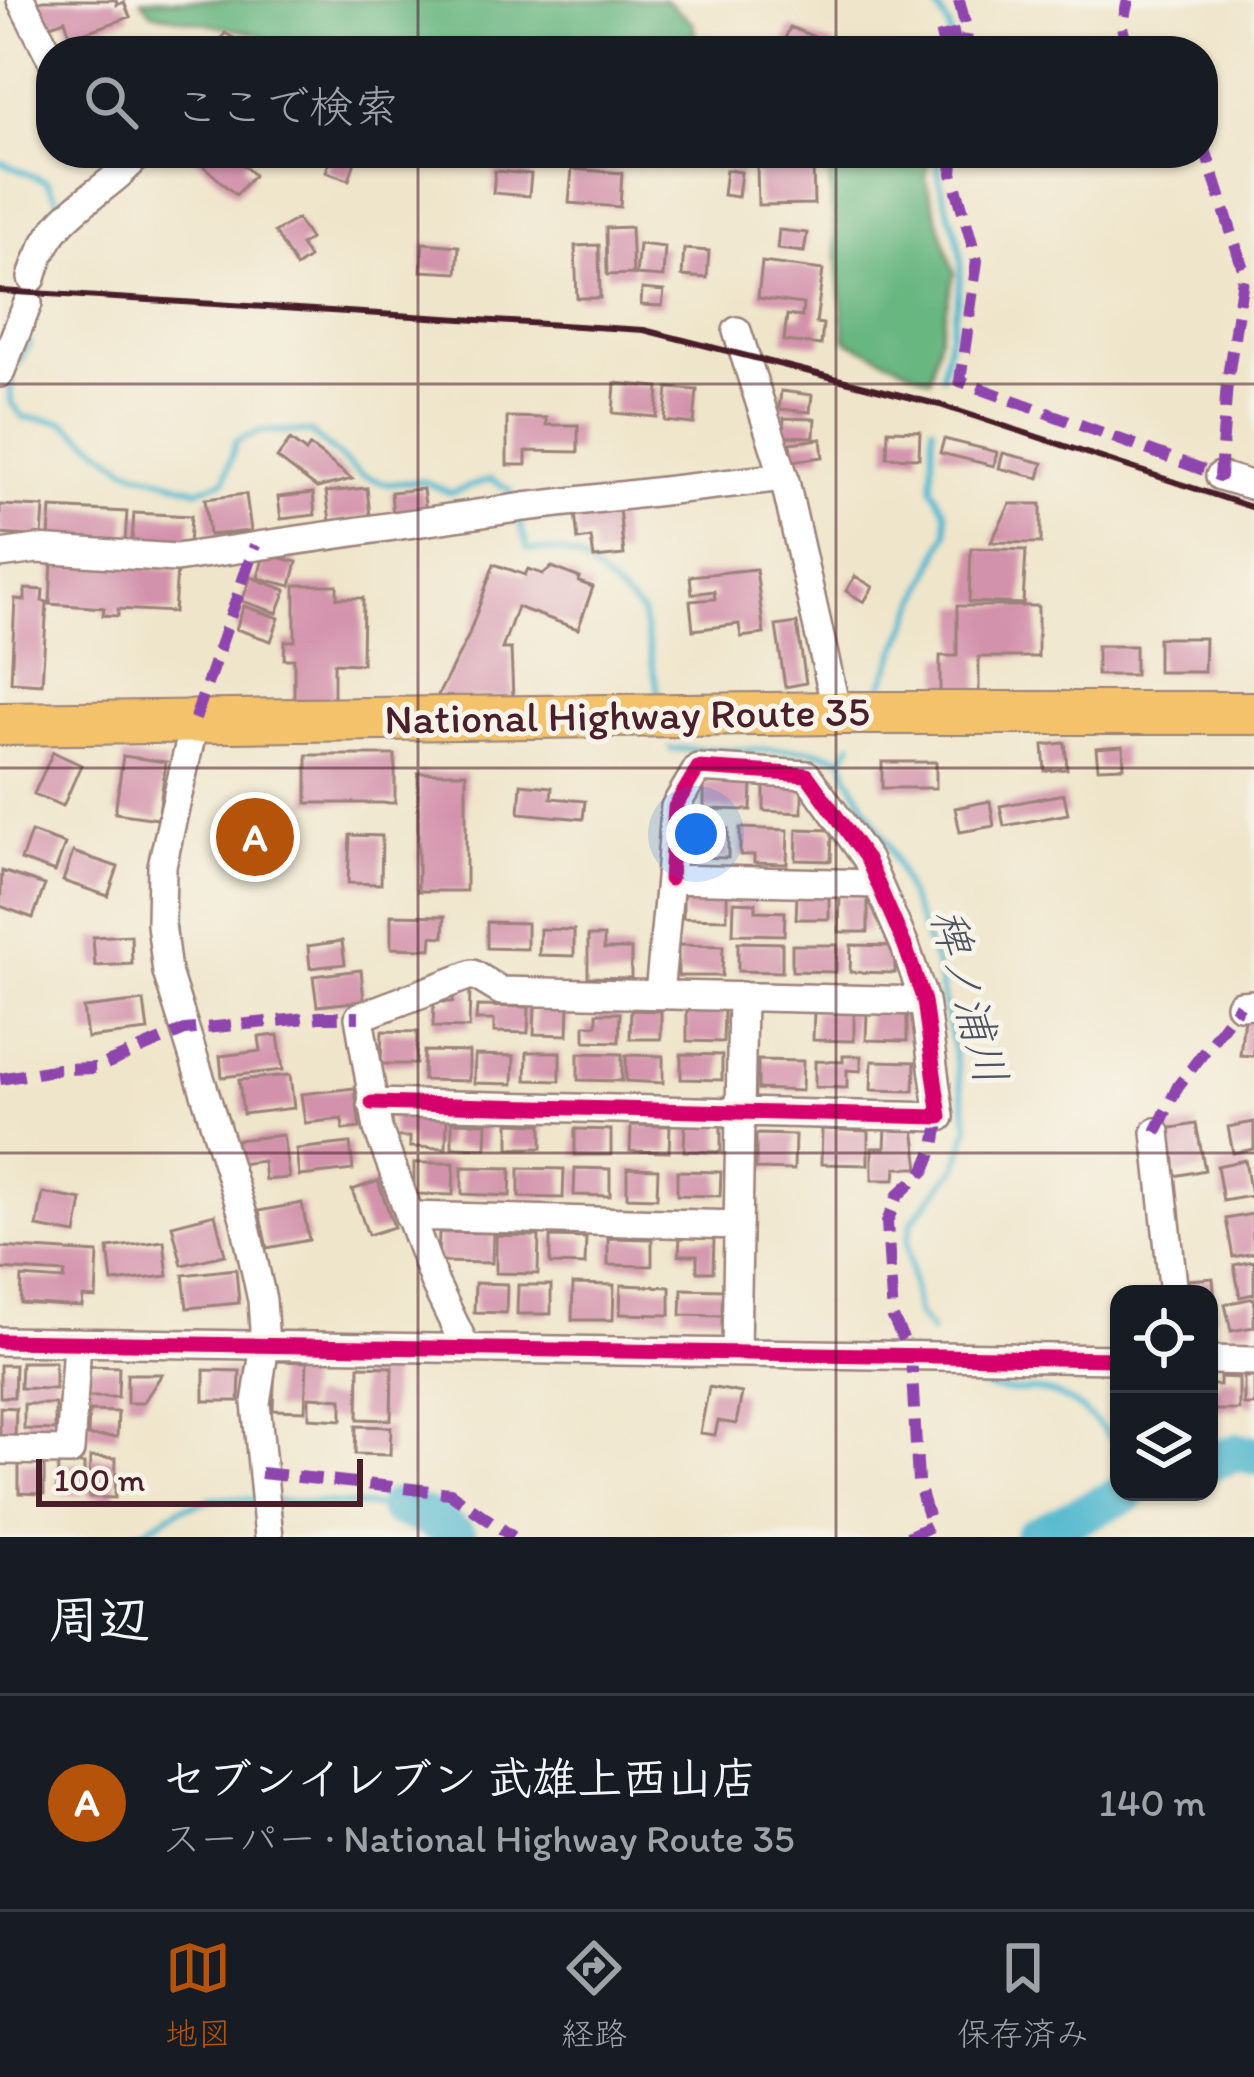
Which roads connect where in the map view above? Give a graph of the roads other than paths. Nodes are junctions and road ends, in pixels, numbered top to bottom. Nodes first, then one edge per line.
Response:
1 (21, 0) edge
2 (40, 36) edge
3 (122, 168) edge
4 (737, 331) dead end
5 (0, 373) edge
6 (1220, 476) dead end
7 (784, 477) junction
8 (1254, 486) edge
9 (0, 554) edge
10 (837, 713) junction
11 (1254, 713) edge
12 (195, 719) junction
13 (0, 724) edge
14 (670, 879) junction
15 (878, 884) junction
16 (659, 994) junction
17 (742, 997) junction
18 (924, 1001) junction
19 (372, 1103) junction
20 (740, 1110) junction
21 (1156, 1132) dead end
22 (409, 1216) junction
23 (738, 1225) junction
24 (1173, 1285) edge
25 (0, 1341) edge
26 (77, 1342) junction
27 (265, 1345) junction
28 (466, 1348) junction
29 (736, 1353) junction
30 (1110, 1359) edge
31 (1218, 1360) edge
32 (1254, 1361) edge
33 (0, 1450) edge
34 (268, 1530) edge

1 - 2 street
3 - 5 street
4 - 7 street
6 - 8 street
7 - 9 street
7 - 10 street
10 - 11 highway, National Highway Route 35
10 - 12 highway, National Highway Route 35
12 - 13 highway, National Highway Route 35
12 - 27 street
14 - 15 street
14 - 15 street
14 - 16 street
15 - 18 street
16 - 17 street
16 - 19 street
17 - 18 street
17 - 20 street
18 - 20 street
19 - 20 street
19 - 22 street
20 - 23 street
21 - 24 street
22 - 23 street
22 - 28 street
23 - 29 street
25 - 26 street
26 - 27 street
26 - 33 street
27 - 28 street
27 - 34 street
28 - 29 street
29 - 30 street
31 - 32 street

